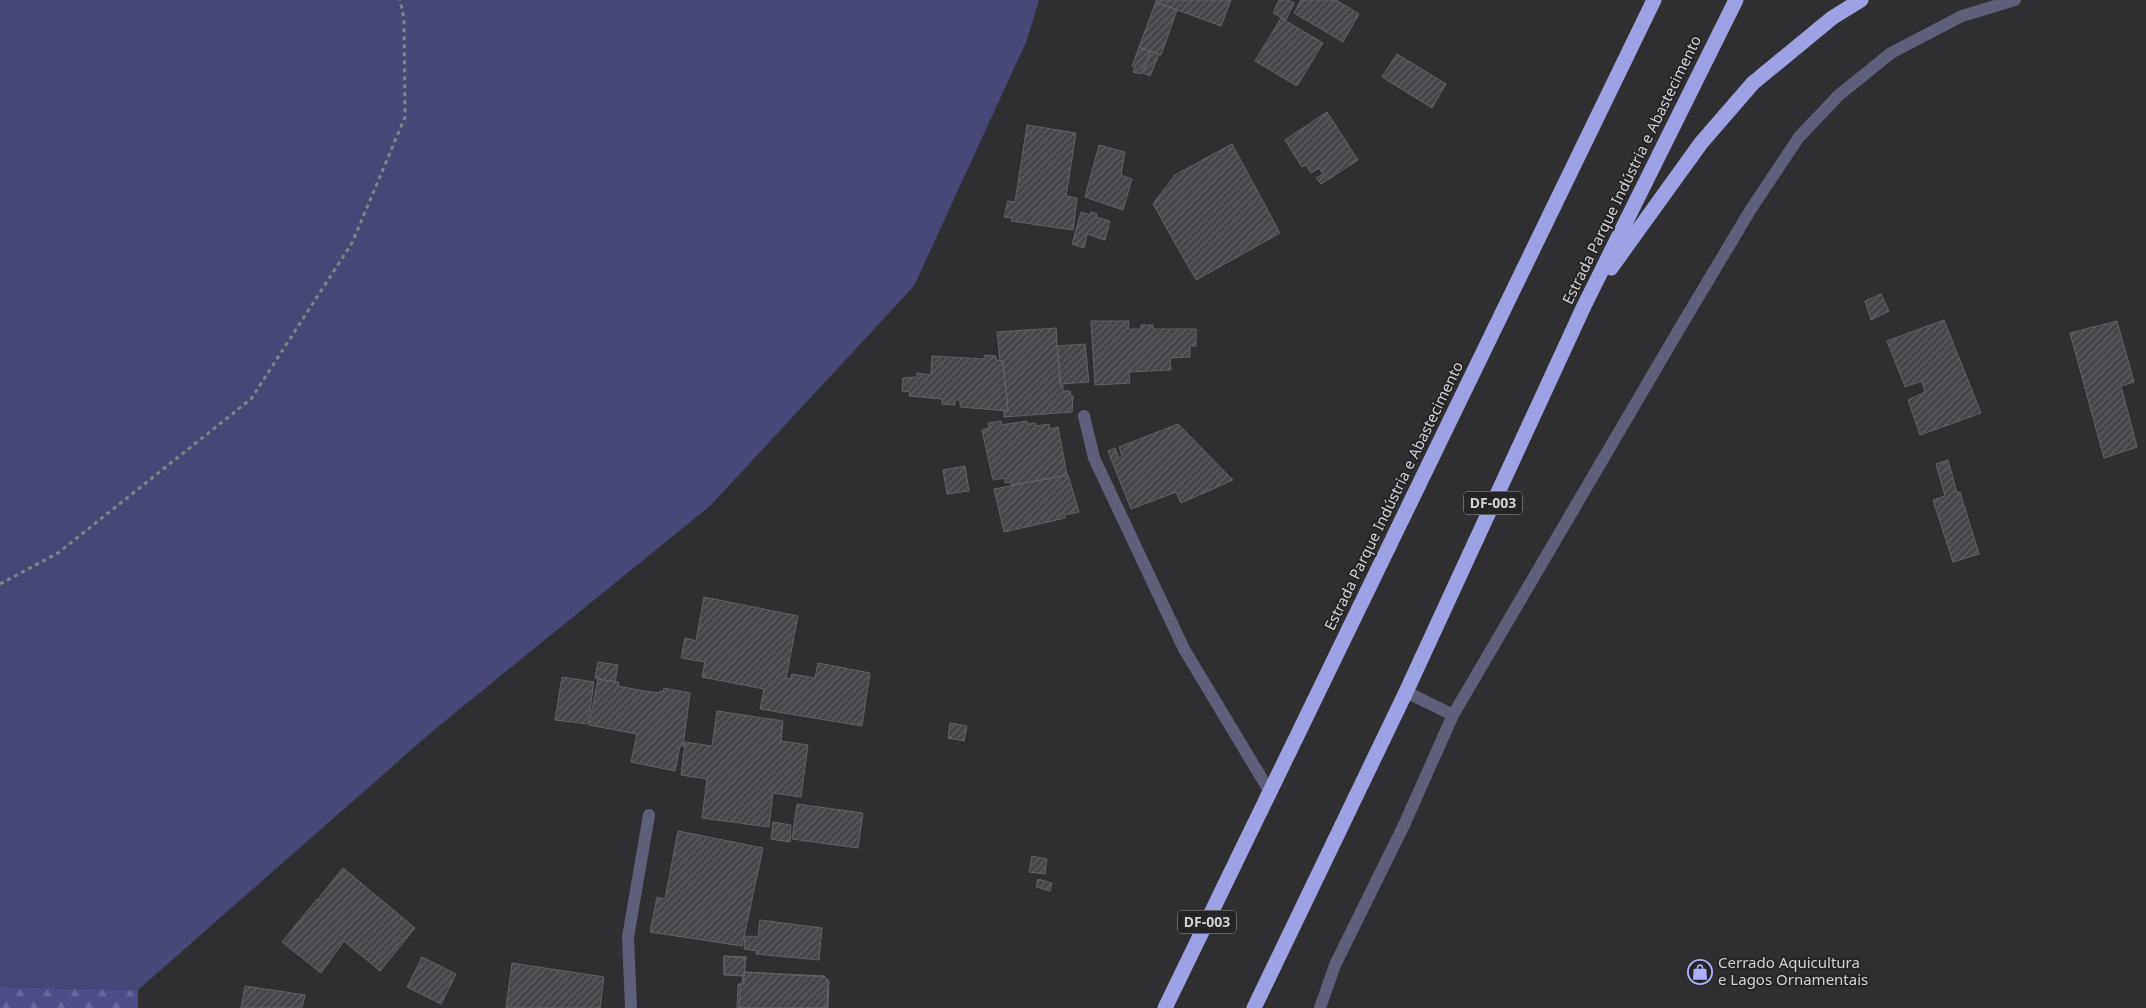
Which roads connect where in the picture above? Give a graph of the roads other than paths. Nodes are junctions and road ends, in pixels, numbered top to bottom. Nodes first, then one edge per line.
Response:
1 (1654, 0) edge
2 (1736, 0) edge
3 (1861, 0) edge
4 (2015, 0) edge
5 (1584, 306) junction
6 (1084, 416) dead end
7 (1406, 692) junction
8 (1454, 715) junction
9 (1270, 792) junction
10 (649, 815) dead end
11 (631, 1008) edge
12 (1165, 1008) edge
13 (1254, 1008) edge
14 (1320, 1008) edge

1 - 9 highway, Estrada Parque Indústria e Abastecimento / DF-003
2 - 5 highway, Estrada Parque Indústria e Abastecimento / DF-003
3 - 5 highway
4 - 8 street
5 - 7 highway, Estrada Parque Indústria e Abastecimento / DF-003
6 - 9 street
7 - 8 street
7 - 13 highway, Estrada Parque Indústria e Abastecimento / DF-003
8 - 14 street
9 - 12 highway, Estrada Parque Indústria e Abastecimento / DF-003
10 - 11 street

